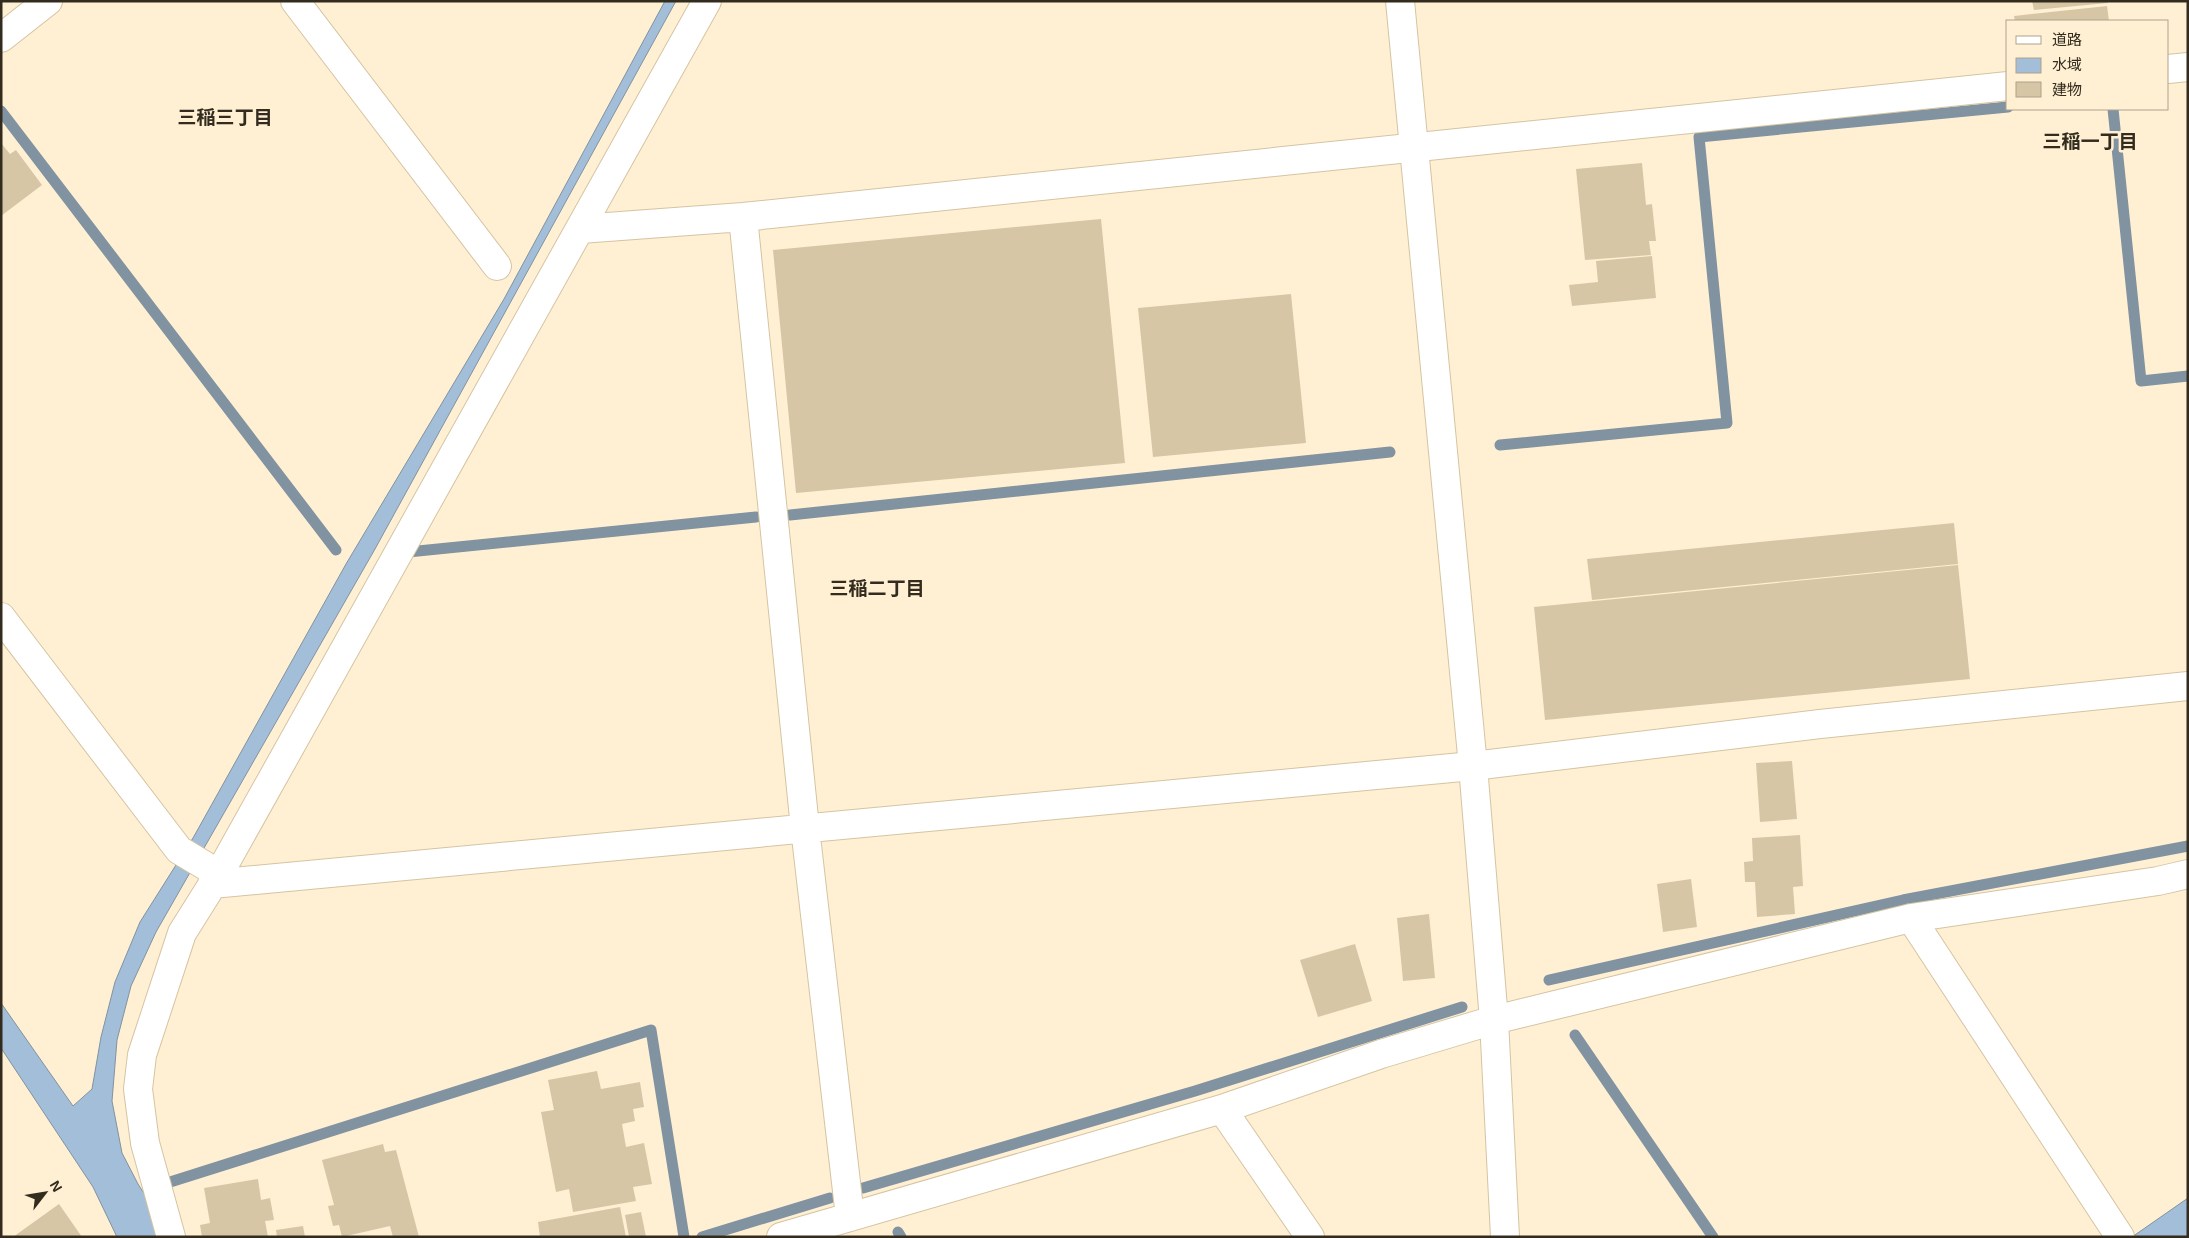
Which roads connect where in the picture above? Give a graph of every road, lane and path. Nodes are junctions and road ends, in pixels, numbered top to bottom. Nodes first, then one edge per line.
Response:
1 (48, 1) edge
2 (295, 1) edge
3 (707, 1) edge
4 (1400, 1) edge
5 (1, 38) edge
6 (2188, 66) edge
7 (2169, 69) edge
8 (2006, 86) edge
9 (1415, 148) junction
10 (743, 218) junction
11 (580, 229) junction
12 (497, 266) dead end
13 (1, 617) edge
14 (2188, 686) edge
15 (1473, 766) junction
16 (805, 828) junction
17 (2188, 874) edge
18 (215, 879) junction
19 (1911, 918) junction
20 (1494, 1020) junction
21 (1222, 1109) junction
22 (850, 1217) junction
23 (2118, 1234) edge
24 (171, 1237) edge
25 (782, 1237) edge
26 (1310, 1237) edge
27 (1505, 1237) edge

1 - 5 street
2 - 12 street
3 - 11 street
4 - 9 street
6 - 7 street
8 - 9 street
9 - 10 street
9 - 15 street
10 - 11 street
10 - 16 street
11 - 18 street
13 - 18 street
14 - 15 street
15 - 16 street
15 - 20 street
16 - 18 street
16 - 22 street
17 - 19 street
18 - 24 street
19 - 20 street
19 - 23 street
20 - 21 street
20 - 27 street
21 - 22 street
21 - 26 street
22 - 25 street

